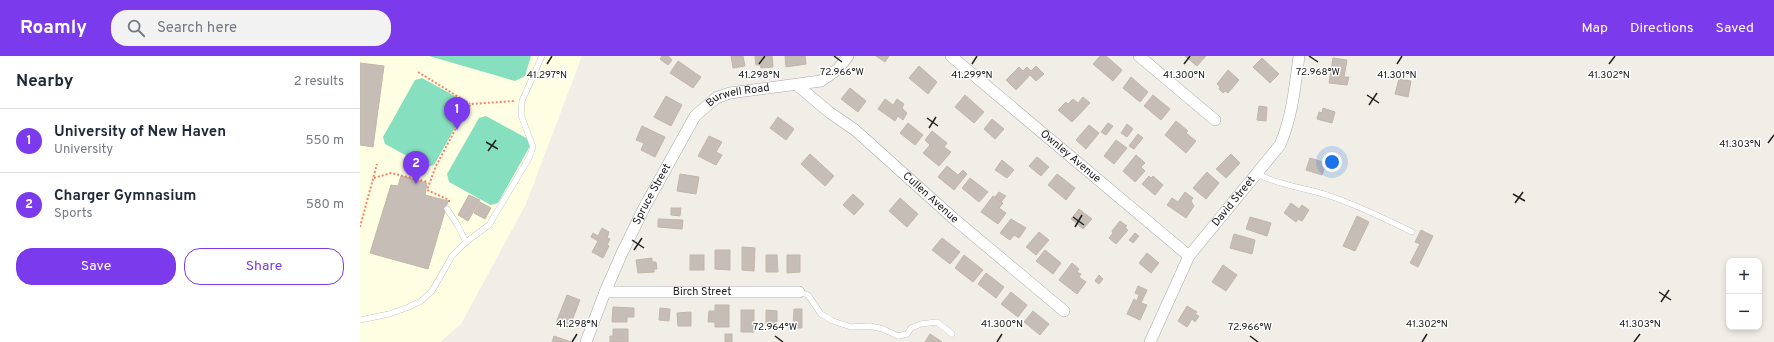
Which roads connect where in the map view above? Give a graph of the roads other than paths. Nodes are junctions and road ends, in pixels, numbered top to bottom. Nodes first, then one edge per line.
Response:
1 (542, 56) edge
2 (848, 56) edge
3 (951, 56) edge
4 (1139, 56) edge
5 (1299, 56) edge
6 (797, 86) junction
7 (695, 116) joint
8 (1215, 120) dead end
9 (1257, 174) junction
10 (447, 210) road end
11 (1412, 232) dead end
12 (466, 242) junction
13 (1189, 256) junction
14 (605, 292) junction
15 (799, 292) joint
16 (1064, 311) dead end
17 (360, 320) edge
18 (952, 334) dead end
19 (586, 342) edge
20 (1150, 342) edge

1 - 12 lane
2 - 6 street, Burwell Road
3 - 13 street, Ownley Avenue
4 - 8 street
5 - 9 street, David Street
6 - 7 street, Burwell Road
6 - 16 street, Cullen Avenue
7 - 14 street, Spruce Street
9 - 11 lane
9 - 13 street, David Street
10 - 12 lane
12 - 17 lane
13 - 20 street, David Street
14 - 15 street, Birch Street
14 - 19 street, Spruce Street
15 - 18 lane

